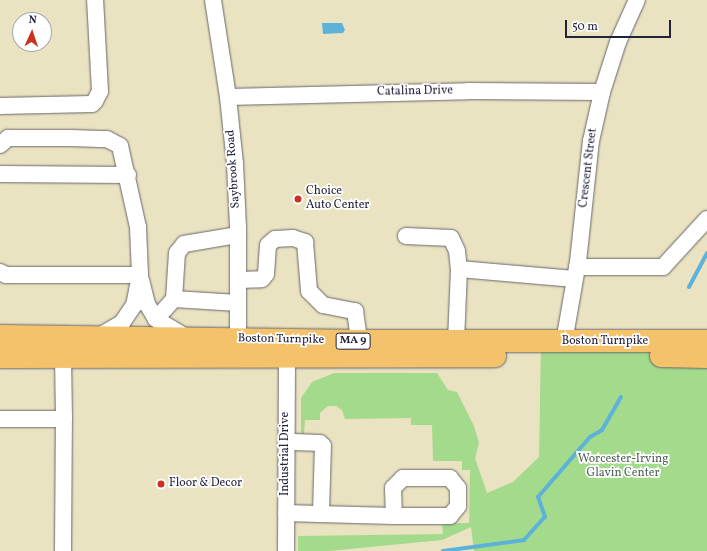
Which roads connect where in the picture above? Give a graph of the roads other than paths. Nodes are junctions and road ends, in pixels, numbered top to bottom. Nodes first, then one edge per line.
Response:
1 (95, 0) edge
2 (213, 0) edge
3 (637, 0) edge
4 (602, 92) junction
5 (228, 97) junction
6 (0, 106) edge
7 (0, 145) edge
8 (0, 174) edge
9 (128, 175) junction
10 (707, 218) edge
11 (238, 235) junction
12 (406, 236) dead end
13 (459, 269) junction
14 (0, 272) edge
15 (576, 273) junction
16 (140, 275) junction
17 (238, 280) junction
18 (174, 299) junction
19 (238, 303) junction
20 (156, 319) junction
21 (0, 336) edge
22 (96, 338) junction
23 (189, 339) junction
24 (238, 339) junction
25 (359, 341) junction
26 (456, 341) junction
27 (707, 341) edge
28 (564, 342) junction
29 (63, 356) junction
30 (287, 356) junction
31 (0, 357) edge
32 (707, 357) edge
33 (0, 420) edge
34 (64, 420) junction
35 (286, 442) junction
36 (286, 513) junction
37 (318, 514) junction
38 (394, 516) dead end
39 (63, 551) edge
40 (286, 551) edge

1 - 6 street
2 - 5 street, Saybrook Road
3 - 4 street, Crescent Street
4 - 5 street, Catalina Drive
4 - 15 street, Crescent Street
5 - 11 street, Saybrook Road
7 - 9 street
8 - 9 street
9 - 16 street
10 - 15 street
11 - 17 street, Saybrook Road
11 - 18 street
12 - 13 street
13 - 15 street
13 - 26 street
14 - 16 street
15 - 28 street, Crescent Street
16 - 20 street
16 - 22 street
17 - 19 street, Saybrook Road
17 - 25 street
18 - 19 street
18 - 20 street
19 - 24 street, Saybrook Road
20 - 23 street
21 - 22 highway, Boston Turnpike / MA 9
22 - 23 highway, Boston Turnpike / MA 9
23 - 24 highway, Boston Turnpike / MA 9
24 - 25 highway, Boston Turnpike / MA 9
25 - 26 highway, Boston Turnpike / MA 9
26 - 28 highway, Boston Turnpike / MA 9
27 - 28 highway, Boston Turnpike / MA 9
29 - 30 highway, Boston Turnpike / MA 9
29 - 31 highway, Boston Turnpike / MA 9
29 - 34 street
30 - 32 highway, Boston Turnpike / MA 9
30 - 35 street, Industrial Drive
33 - 34 street
34 - 39 street
35 - 36 street, Industrial Drive
35 - 37 street
36 - 37 street
36 - 40 street, Industrial Drive
37 - 38 street

